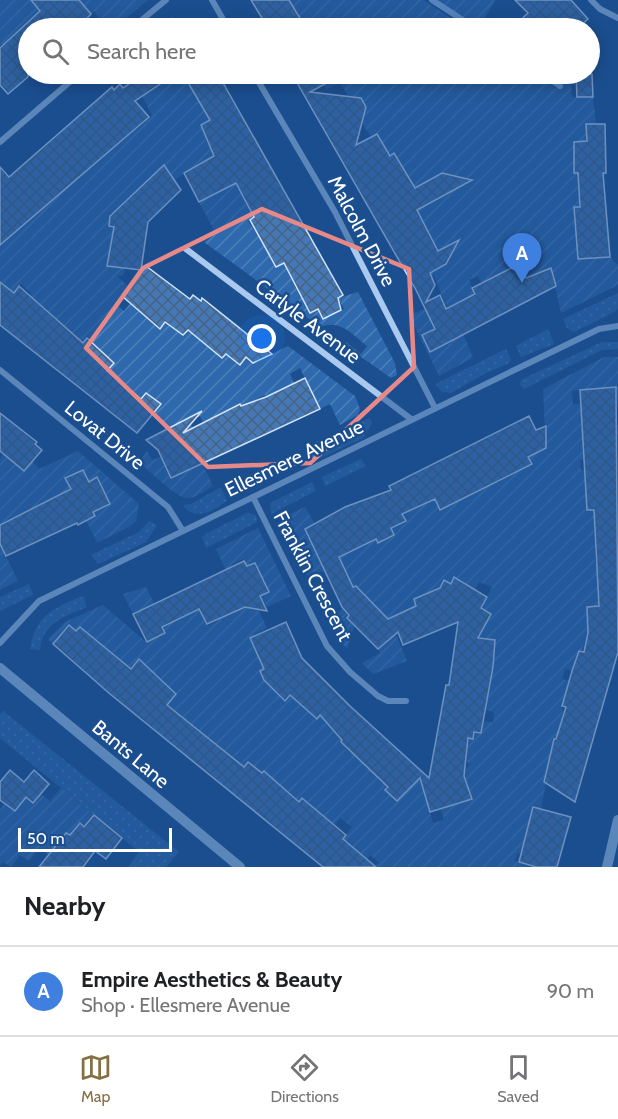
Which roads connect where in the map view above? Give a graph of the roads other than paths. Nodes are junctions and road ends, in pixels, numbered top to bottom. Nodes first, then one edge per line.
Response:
1 (166, 0) edge
2 (212, 0) edge
3 (591, 0) edge
4 (144, 18) edge
5 (222, 18) edge
6 (618, 18) edge
7 (67, 84) edge
8 (260, 84) edge
9 (0, 142) edge
10 (186, 249) dead end
11 (618, 326) edge
12 (0, 370) edge
13 (435, 408) junction
14 (411, 419) junction
15 (253, 497) junction
16 (183, 531) junction
17 (0, 643) edge
18 (0, 668) edge
19 (406, 701) dead end
20 (618, 820) edge
21 (240, 867) edge
22 (607, 867) edge

1 - 4 street
2 - 5 street
3 - 6 street
7 - 9 street
8 - 13 street, Malcolm Drive
10 - 14 street, Carlyle Avenue
11 - 13 street, Ellesmere Avenue
12 - 16 street, Lovat Drive
13 - 14 street, Ellesmere Avenue
14 - 15 street, Ellesmere Avenue
15 - 16 street, Ellesmere Avenue
15 - 19 street, Franklin Crescent
16 - 17 street, Ellesmere Avenue
18 - 21 street, Bants Lane
20 - 22 street

